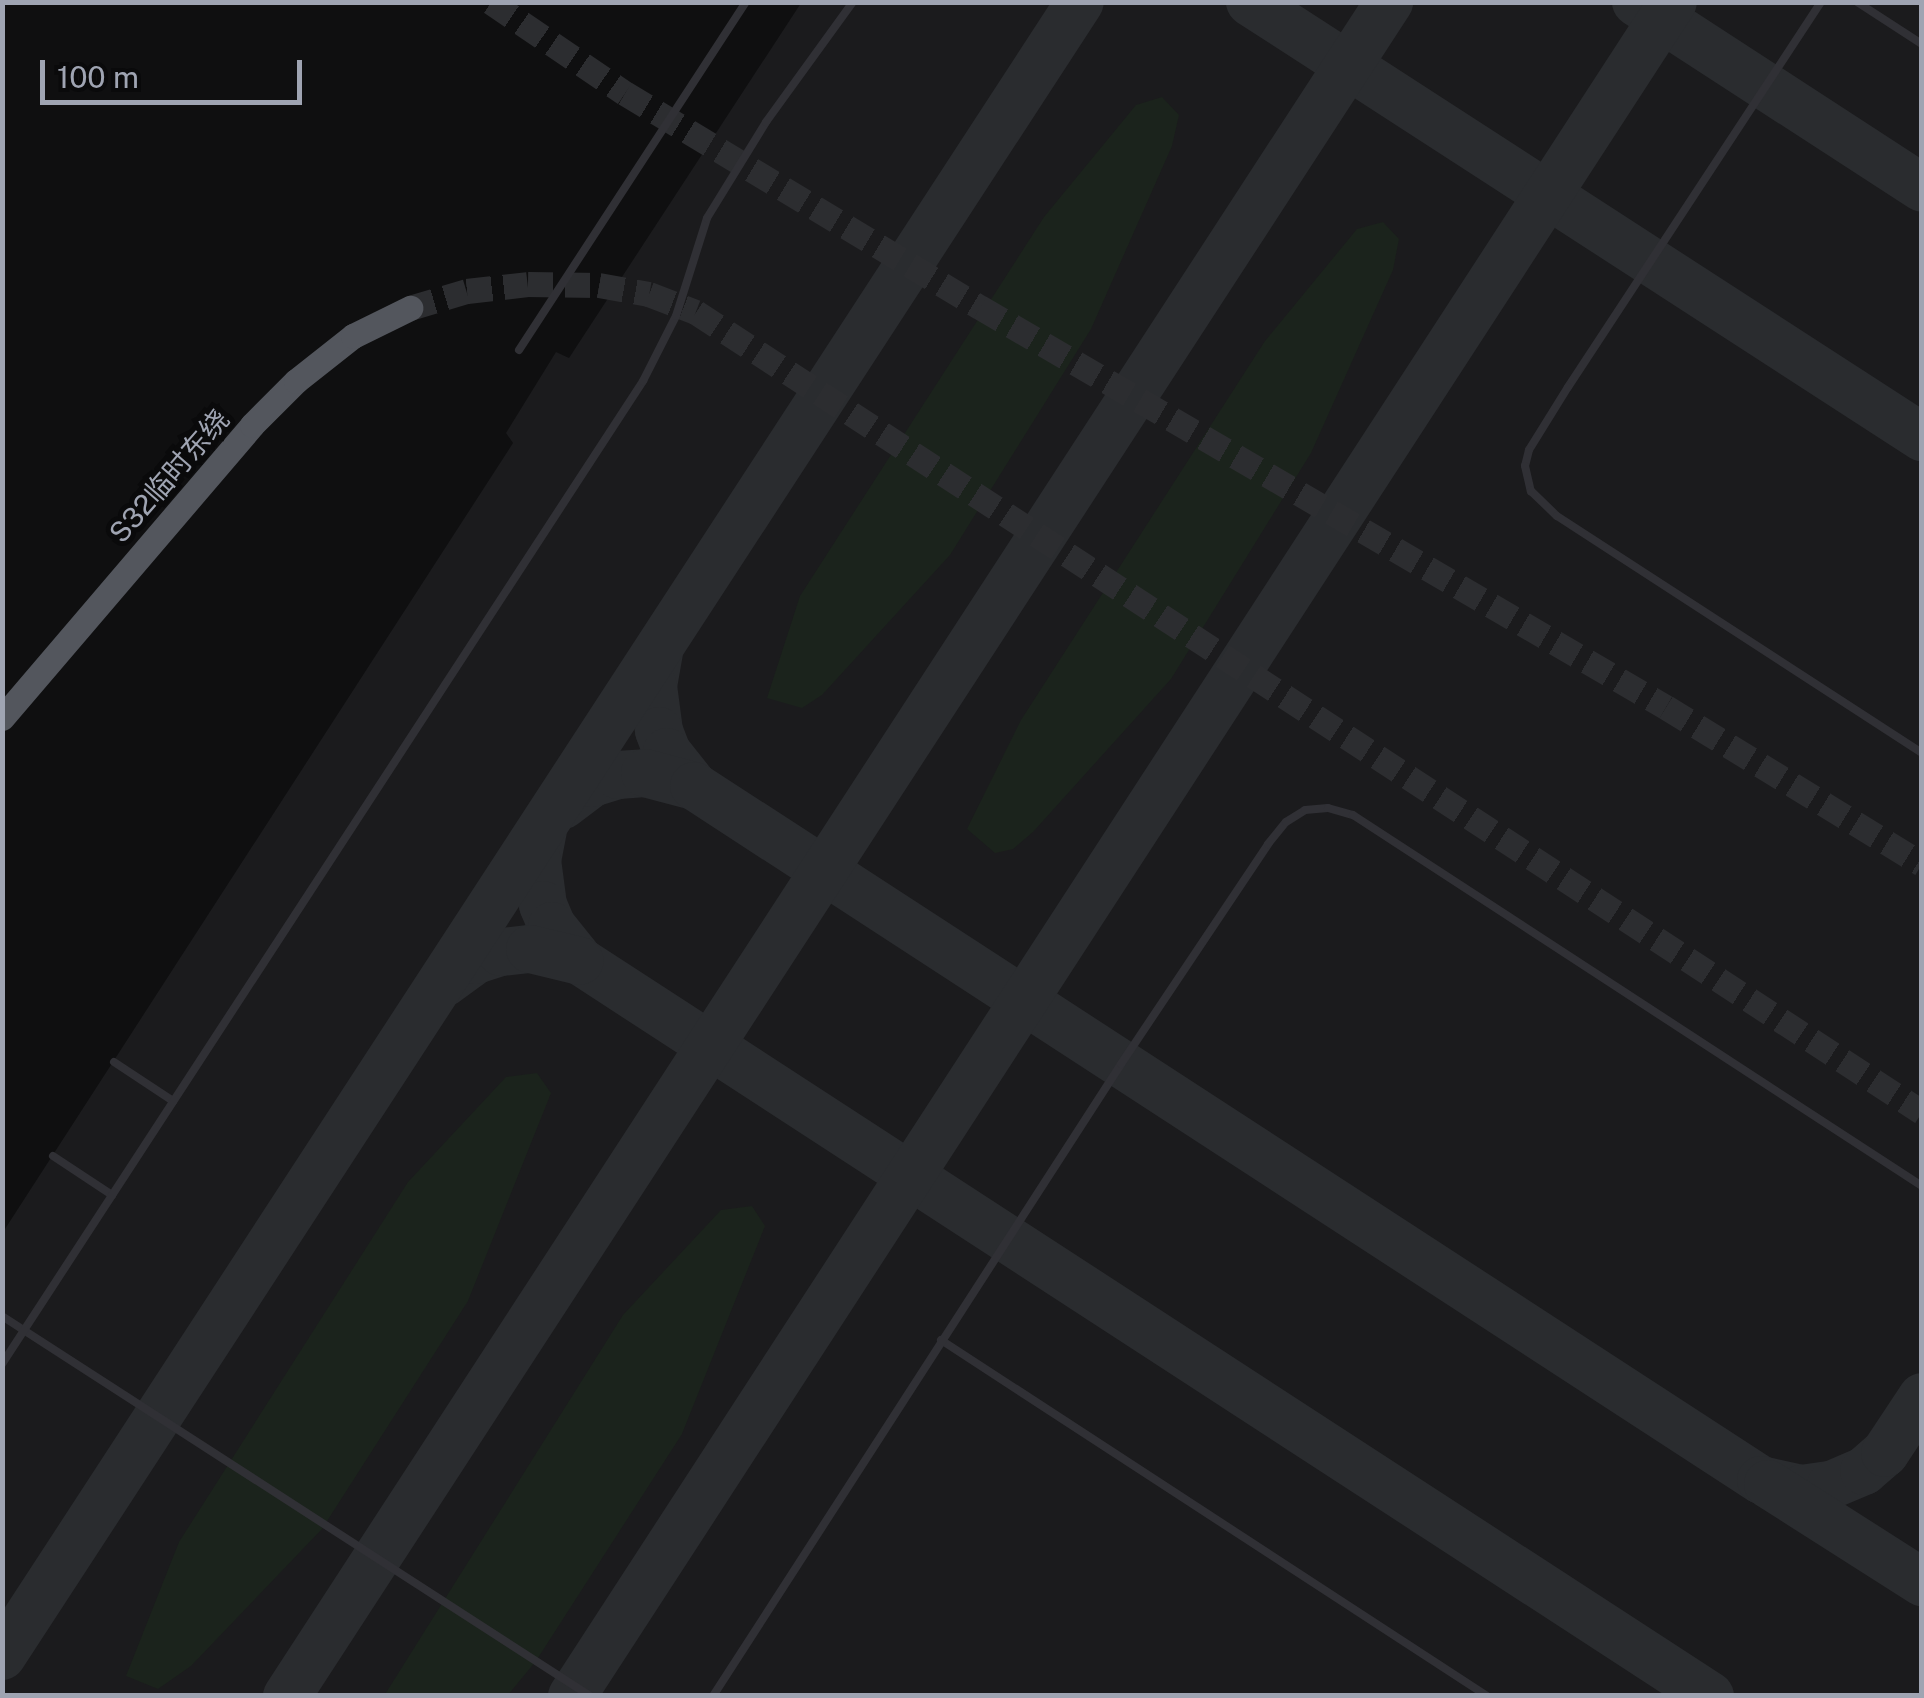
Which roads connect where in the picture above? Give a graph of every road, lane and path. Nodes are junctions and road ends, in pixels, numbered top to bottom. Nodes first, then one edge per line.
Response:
1 (746, 2) edge
2 (853, 2) edge
3 (1822, 2) edge
4 (1857, 2) edge
5 (1922, 44) edge
6 (410, 308) tunnel mouth
7 (519, 350) dead end
8 (2, 718) edge
9 (1922, 753) edge
10 (114, 1062) dead end
11 (173, 1101) junction
12 (53, 1156) dead end
13 (1922, 1186) edge
14 (112, 1195) junction
15 (2, 1316) edge
16 (24, 1330) junction
17 (941, 1340) junction
18 (2, 1364) edge
19 (714, 1695) edge
20 (590, 1696) edge
21 (1487, 1696) edge

1 - 7 lane
2 - 11 lane
3 - 9 lane
4 - 5 lane
6 - 8 highway, S32临时东绕
10 - 11 lane
11 - 14 lane
12 - 14 lane
13 - 17 lane
14 - 16 lane
15 - 16 lane
16 - 18 lane
16 - 20 lane
17 - 19 lane
17 - 21 lane

